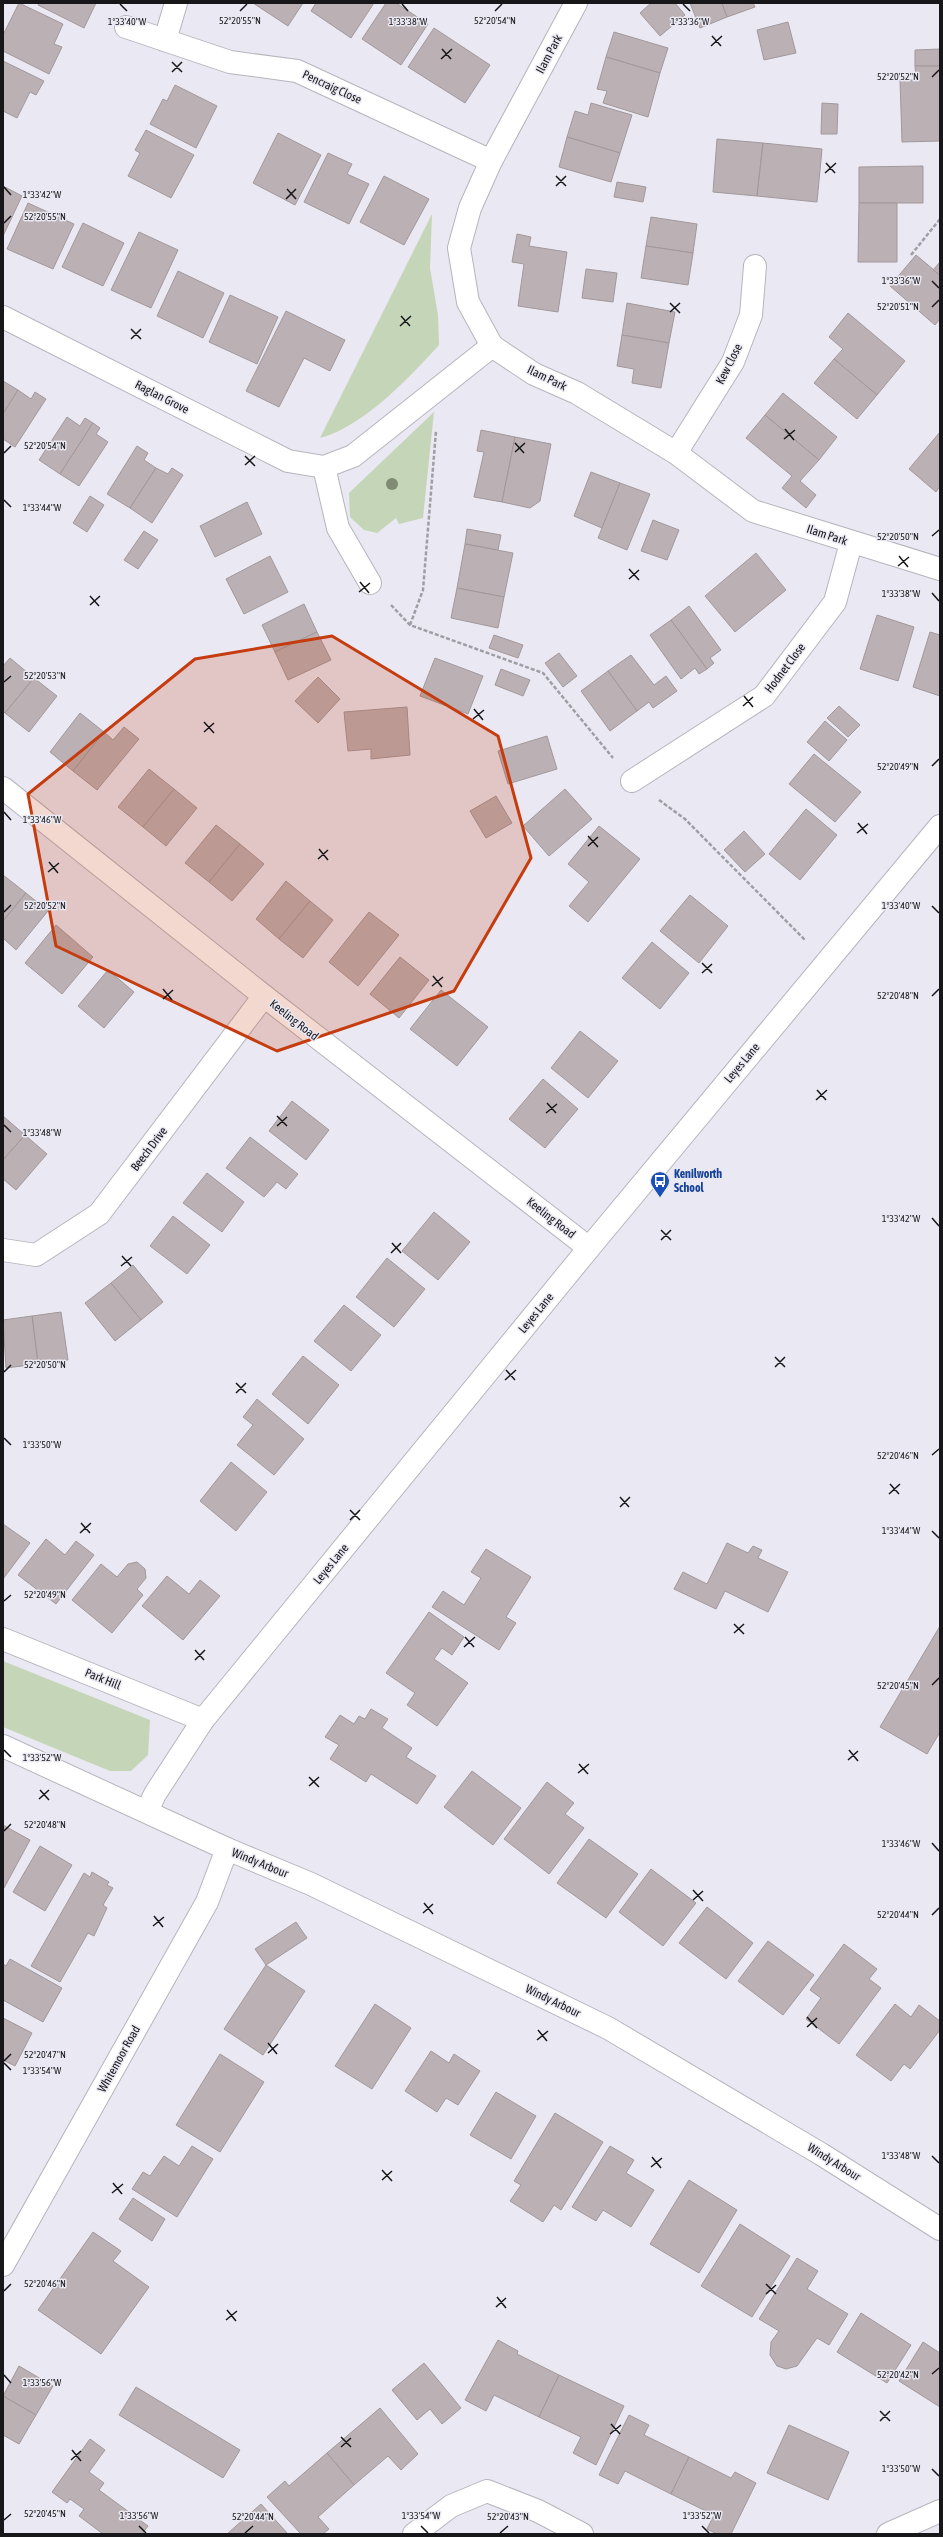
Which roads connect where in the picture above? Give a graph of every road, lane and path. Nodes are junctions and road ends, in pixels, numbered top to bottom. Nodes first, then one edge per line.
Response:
1 (176, 3) edge
2 (576, 3) edge
3 (126, 27) dead end
4 (165, 40) junction
5 (491, 161) junction
6 (940, 219) edge
7 (911, 255) dead end
8 (755, 266) dead end
9 (3, 317) edge
10 (492, 346) junction
11 (440, 386) junction
12 (676, 453) junction
13 (324, 467) junction
14 (851, 543) junction
15 (940, 569) edge
16 (370, 583) joint
17 (410, 625) junction
18 (632, 781) junction
19 (3, 788) edge
20 (940, 826) edge
21 (827, 962) junction
22 (264, 996) junction
23 (589, 1248) junction
24 (3, 1250) edge
25 (3, 1638) edge
26 (203, 1720) junction
27 (3, 1746) edge
28 (147, 1811) junction
29 (227, 1849) junction
30 (940, 2229) edge
31 (3, 2265) edge
32 (940, 2511) edge
33 (414, 2534) edge
34 (582, 2534) edge
35 (888, 2534) edge

1 - 4 street
2 - 5 street, Ilam Park
3 - 4 street, Pencraig Close
4 - 5 street, Pencraig Close
5 - 10 street, Ilam Park
6 - 7 path
8 - 12 street, Kew Close
9 - 13 street, Raglan Grove
10 - 11 street
10 - 12 street, Ilam Park
11 - 13 street
11 - 17 path
12 - 14 street, Ilam Park
13 - 16 street
14 - 15 street, Ilam Park
14 - 18 street, Hodnet Close
16 - 17 path
17 - 18 path
18 - 21 path
19 - 22 street, Keeling Road
20 - 21 street, Leyes Lane
21 - 23 street, Leyes Lane
22 - 23 street, Keeling Road
22 - 24 street, Beech Drive
23 - 26 street, Leyes Lane
25 - 26 street, Park Hill
26 - 28 street, Leyes Lane
27 - 28 street
28 - 29 street, Windy Arbour
29 - 30 street, Windy Arbour
29 - 31 street, Whitemoor Road
32 - 35 street
33 - 34 street

